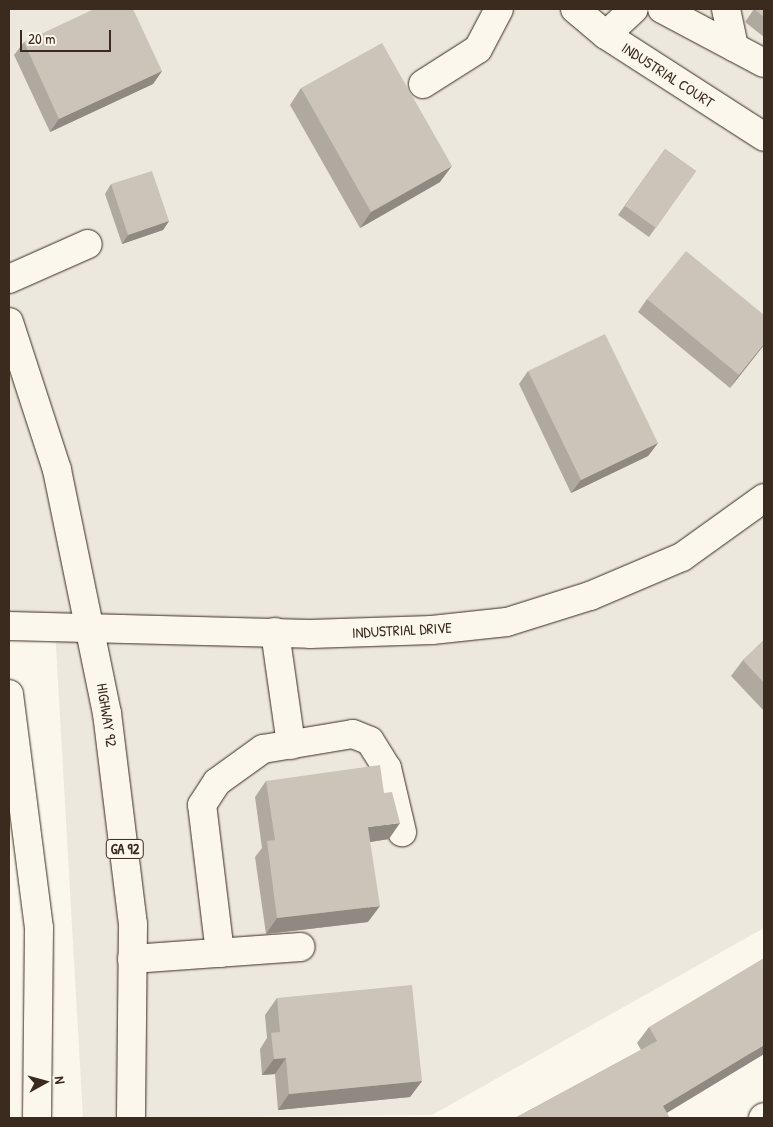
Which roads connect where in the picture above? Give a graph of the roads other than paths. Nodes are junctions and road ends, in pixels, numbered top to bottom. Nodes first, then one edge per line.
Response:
1 (499, 9) edge
2 (575, 9) edge
3 (634, 9) edge
4 (662, 9) edge
5 (726, 9) edge
6 (606, 35) junction
7 (734, 47) junction
8 (764, 63) edge
9 (423, 84) dead end
10 (764, 137) edge
11 (88, 244) dead end
12 (9, 279) edge
13 (9, 322) edge
14 (764, 498) edge
15 (9, 626) edge
16 (92, 627) junction
17 (275, 632) junction
18 (9, 694) edge
19 (290, 745) junction
20 (402, 832) dead end
21 (301, 946) dead end
22 (220, 953) junction
23 (132, 959) junction
24 (37, 1118) edge
25 (131, 1118) edge

1 - 9 main road
2 - 6 main road, INDUSTRIAL COURT
3 - 6 main road
4 - 7 main road
5 - 7 main road
6 - 10 main road, INDUSTRIAL COURT
7 - 8 main road
11 - 12 main road
13 - 16 main road, HIGHWAY 92 / GA 92
14 - 17 main road, INDUSTRIAL DRIVE
15 - 16 main road, INDUSTRIAL DRIVE
16 - 17 main road, INDUSTRIAL DRIVE
16 - 23 main road, HIGHWAY 92 / GA 92
17 - 19 main road
18 - 24 main road
19 - 20 main road
19 - 22 main road
21 - 22 main road
22 - 23 main road
23 - 25 main road, HIGHWAY 92 / GA 92

